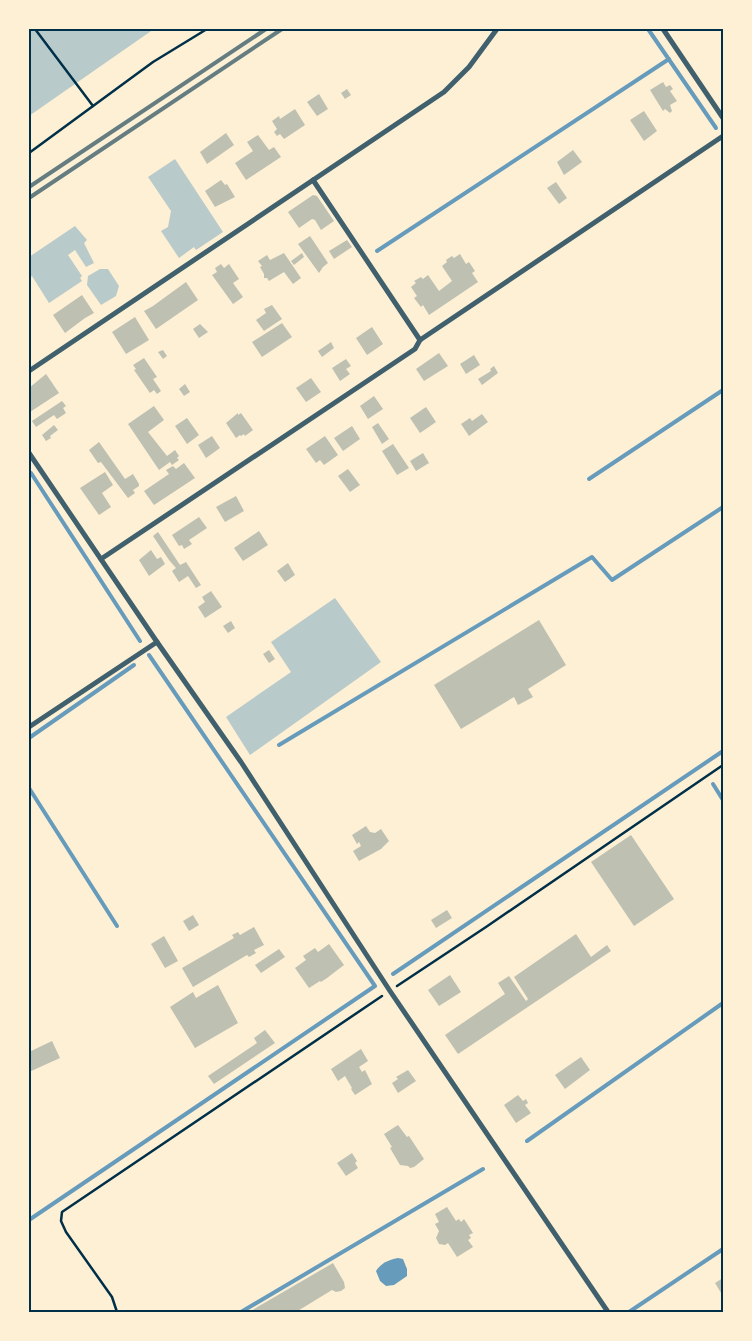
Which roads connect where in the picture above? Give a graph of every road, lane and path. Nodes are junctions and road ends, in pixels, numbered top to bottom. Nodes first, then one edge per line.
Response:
1 (35, 29) edge
2 (207, 29) edge
3 (497, 29) edge
4 (663, 29) edge
5 (93, 106) junction
6 (723, 118) edge
7 (723, 136) edge
8 (29, 154) edge
9 (313, 180) junction
10 (420, 340) junction
11 (29, 371) edge
12 (29, 453) edge
13 (101, 560) junction
14 (157, 642) junction
15 (29, 727) edge
16 (723, 765) edge
17 (390, 990) junction
18 (116, 1312) edge
19 (608, 1312) edge

1 - 5 path
2 - 5 path
3 - 9 street
4 - 6 street
5 - 8 path
7 - 10 street
9 - 10 street
9 - 11 street
10 - 13 street
12 - 13 street
13 - 14 street
14 - 15 street
14 - 17 street
16 - 17 path
17 - 18 path
17 - 19 street

